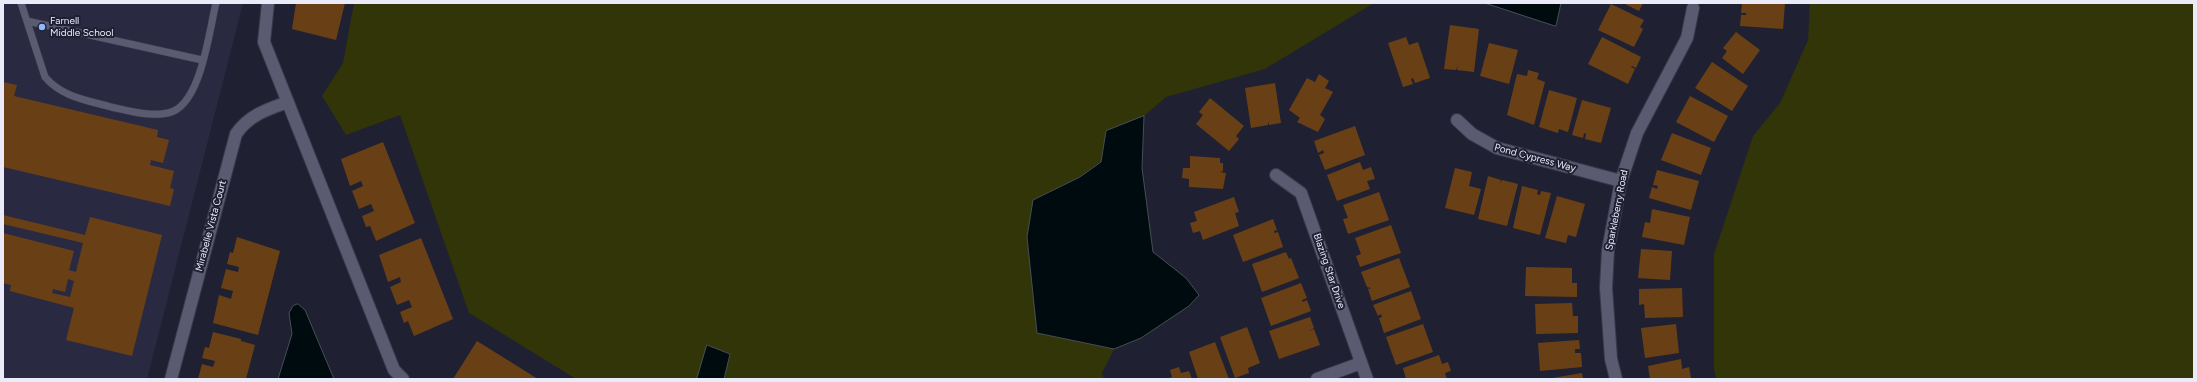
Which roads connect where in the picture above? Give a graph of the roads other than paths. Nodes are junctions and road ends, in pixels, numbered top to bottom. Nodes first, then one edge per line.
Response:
1 (21, 3) edge
2 (216, 3) edge
3 (268, 3) edge
4 (1693, 8) dead end
5 (27, 21) junction
6 (202, 60) junction
7 (288, 102) junction
8 (1457, 120) dead end
9 (1276, 175) dead end
10 (1621, 181) junction
11 (1361, 363) junction
12 (171, 379) edge
13 (403, 379) edge
14 (1317, 379) edge
15 (1367, 379) edge
16 (1616, 379) edge

1 - 5 lane
2 - 6 lane
3 - 7 street
4 - 10 street, Sparkleberry Road
5 - 6 lane
5 - 6 lane
7 - 12 street, Mirabelle Vista Court
7 - 13 street
8 - 10 street, Pond Cypress Way
9 - 11 street, Blazing Star Drive
10 - 16 street, Sparkleberry Road
11 - 14 street
11 - 15 street, Blazing Star Drive

